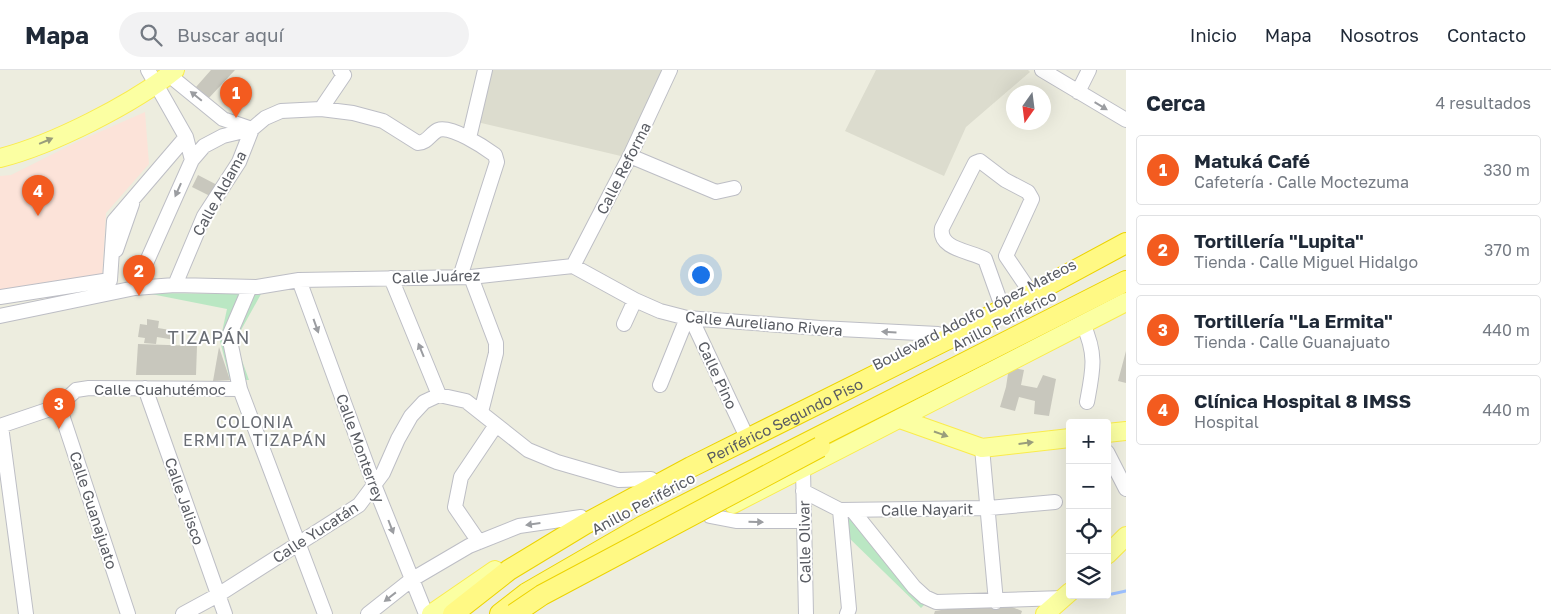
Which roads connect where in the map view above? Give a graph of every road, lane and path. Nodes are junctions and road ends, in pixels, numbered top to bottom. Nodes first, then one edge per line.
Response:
1 (340, 70) edge
2 (485, 70) edge
3 (670, 70) edge
4 (1042, 70) edge
5 (1089, 70) edge
6 (162, 74) edge
7 (1078, 92) junction
8 (321, 109) junction
9 (1126, 120) edge
10 (252, 129) junction
11 (186, 137) junction
12 (469, 138) junction
13 (630, 156) junction
14 (0, 158) edge
15 (192, 160) junction
16 (734, 188) dead end
17 (1126, 234) edge
18 (1126, 243) edge
19 (1126, 259) edge
20 (573, 266) junction
21 (466, 277) junction
22 (391, 278) junction
23 (299, 280) junction
24 (1126, 281) edge
25 (175, 285) junction
26 (250, 287) junction
27 (1027, 287) junction
28 (135, 288) junction
29 (1126, 291) edge
30 (0, 297) edge
31 (635, 300) junction
32 (1000, 301) junction
33 (1126, 302) edge
34 (0, 316) edge
35 (689, 318) junction
36 (624, 324) dead end
37 (1084, 324) junction
38 (938, 334) junction
39 (660, 385) dead end
40 (145, 388) junction
41 (240, 389) junction
42 (439, 395) junction
43 (1087, 402) dead end
44 (59, 406) junction
45 (481, 412) junction
46 (900, 419) junction
47 (496, 425) junction
48 (1, 426) edge
49 (744, 431) junction
50 (1126, 431) edge
51 (1111, 433) edge
52 (1066, 438) edge
53 (982, 448) junction
54 (1111, 460) edge
55 (768, 461) junction
56 (803, 469) junction
57 (651, 479) junction
58 (375, 487) junction
59 (1126, 489) edge
60 (803, 491) junction
61 (746, 498) junction
62 (1055, 502) dead end
63 (989, 508) junction
64 (846, 511) junction
65 (710, 516) junction
66 (581, 517) junction
67 (802, 521) junction
68 (1126, 536) edge
69 (479, 542) junction
70 (300, 543) junction
71 (1111, 550) edge
72 (411, 580) junction
73 (218, 595) junction
74 (1066, 595) edge
75 (1066, 596) edge
76 (996, 602) junction
77 (26, 614) edge
78 (128, 614) edge
79 (183, 614) edge
80 (225, 614) edge
81 (325, 614) edge
82 (368, 614) edge
83 (426, 614) edge
84 (431, 614) edge
85 (453, 614) edge
86 (463, 614) edge
87 (500, 614) edge
88 (514, 614) edge
89 (527, 614) edge
90 (806, 614) edge
91 (847, 614) edge
92 (1045, 614) edge

1 - 8 street
2 - 12 street
3 - 13 street, Calle Reforma
4 - 7 street
5 - 7 street
10 -> 6 street
6 - 11 street
14 -> 6 main road
7 -> 9 street
8 - 10 street
8 - 12 street
10 - 15 street
10 - 25 street, Calle Aldama
11 - 15 street
11 - 30 street
12 - 21 street
13 - 16 street
13 - 20 street, Calle Reforma
15 -> 28 street
17 - 27 main road, Boulevard Adolfo López Mateos
18 - 85 highway, Periférico Segundo Piso
19 - 86 highway, Anillo Periférico
20 - 21 street, Calle Juárez
20 - 31 street, Calle Aureliano Rivera
21 - 22 street, Calle Juárez
21 - 45 street
22 - 23 street, Calle Juárez
42 -> 22 street
23 - 26 street, Calle Juárez
23 -> 58 street, Calle Monterrey
24 - 55 highway, Anillo Periférico
25 - 26 street, Calle Juárez
25 - 28 street, Calle Juárez
26 - 41 street
27 - 32 main road, Boulevard Adolfo López Mateos
27 - 32 street
28 - 34 street, Calle Juárez
29 - 88 highway, bridge
31 - 35 street, Calle Aureliano Rivera
31 - 36 street
32 - 38 main road, Boulevard Adolfo López Mateos
33 - 37 main road
38 -> 35 street, Calle Aureliano Rivera
35 - 39 street
35 - 49 street, Calle Pino
37 - 43 street
37 - 46 main road
38 - 49 main road, Boulevard Adolfo López Mateos
40 - 41 street, Calle Cuahutémoc
40 - 44 street, Calle Cuahutémoc
40 - 73 street, Calle Jalisco
41 - 70 street
42 - 45 street
42 - 58 street, Calle Yucatán
44 - 48 street, Calle Cuahutémoc
44 - 78 street, Calle Guanajuato
45 - 47 street
46 -> 53 main road
46 - 56 main road
47 - 57 street
47 - 69 street
48 - 77 street
49 - 57 main road, Boulevard Adolfo López Mateos
50 - 51 main road
53 -> 52 main road
53 - 63 street
54 - 59 street
55 - 61 highway
55 - 87 highway, Anillo Periférico
56 - 60 street, Calle Olivar
56 - 61 main road
57 - 66 main road, Boulevard Adolfo López Mateos
58 - 70 street, Calle Yucatán
58 -> 72 street, Calle Monterrey
60 - 64 street, Calle Nayarit
60 - 67 street, Calle Olivar
61 - 65 main road
62 - 63 street, Calle Nayarit
63 - 64 street, Calle Nayarit
63 - 76 street
64 - 76 street
64 - 91 street
65 -> 67 street
65 - 89 main road
66 -> 69 street
66 - 84 main road, Boulevard Adolfo López Mateos
67 - 90 street, Calle Olivar
68 - 71 main road
69 - 72 street
70 - 73 street, Calle Yucatán
70 - 81 street
72 -> 82 street
72 - 83 street, Calle Monterrey
73 - 79 street, Calle Yucatán
73 - 80 street, Calle Jalisco
74 - 76 street
75 - 92 main road

